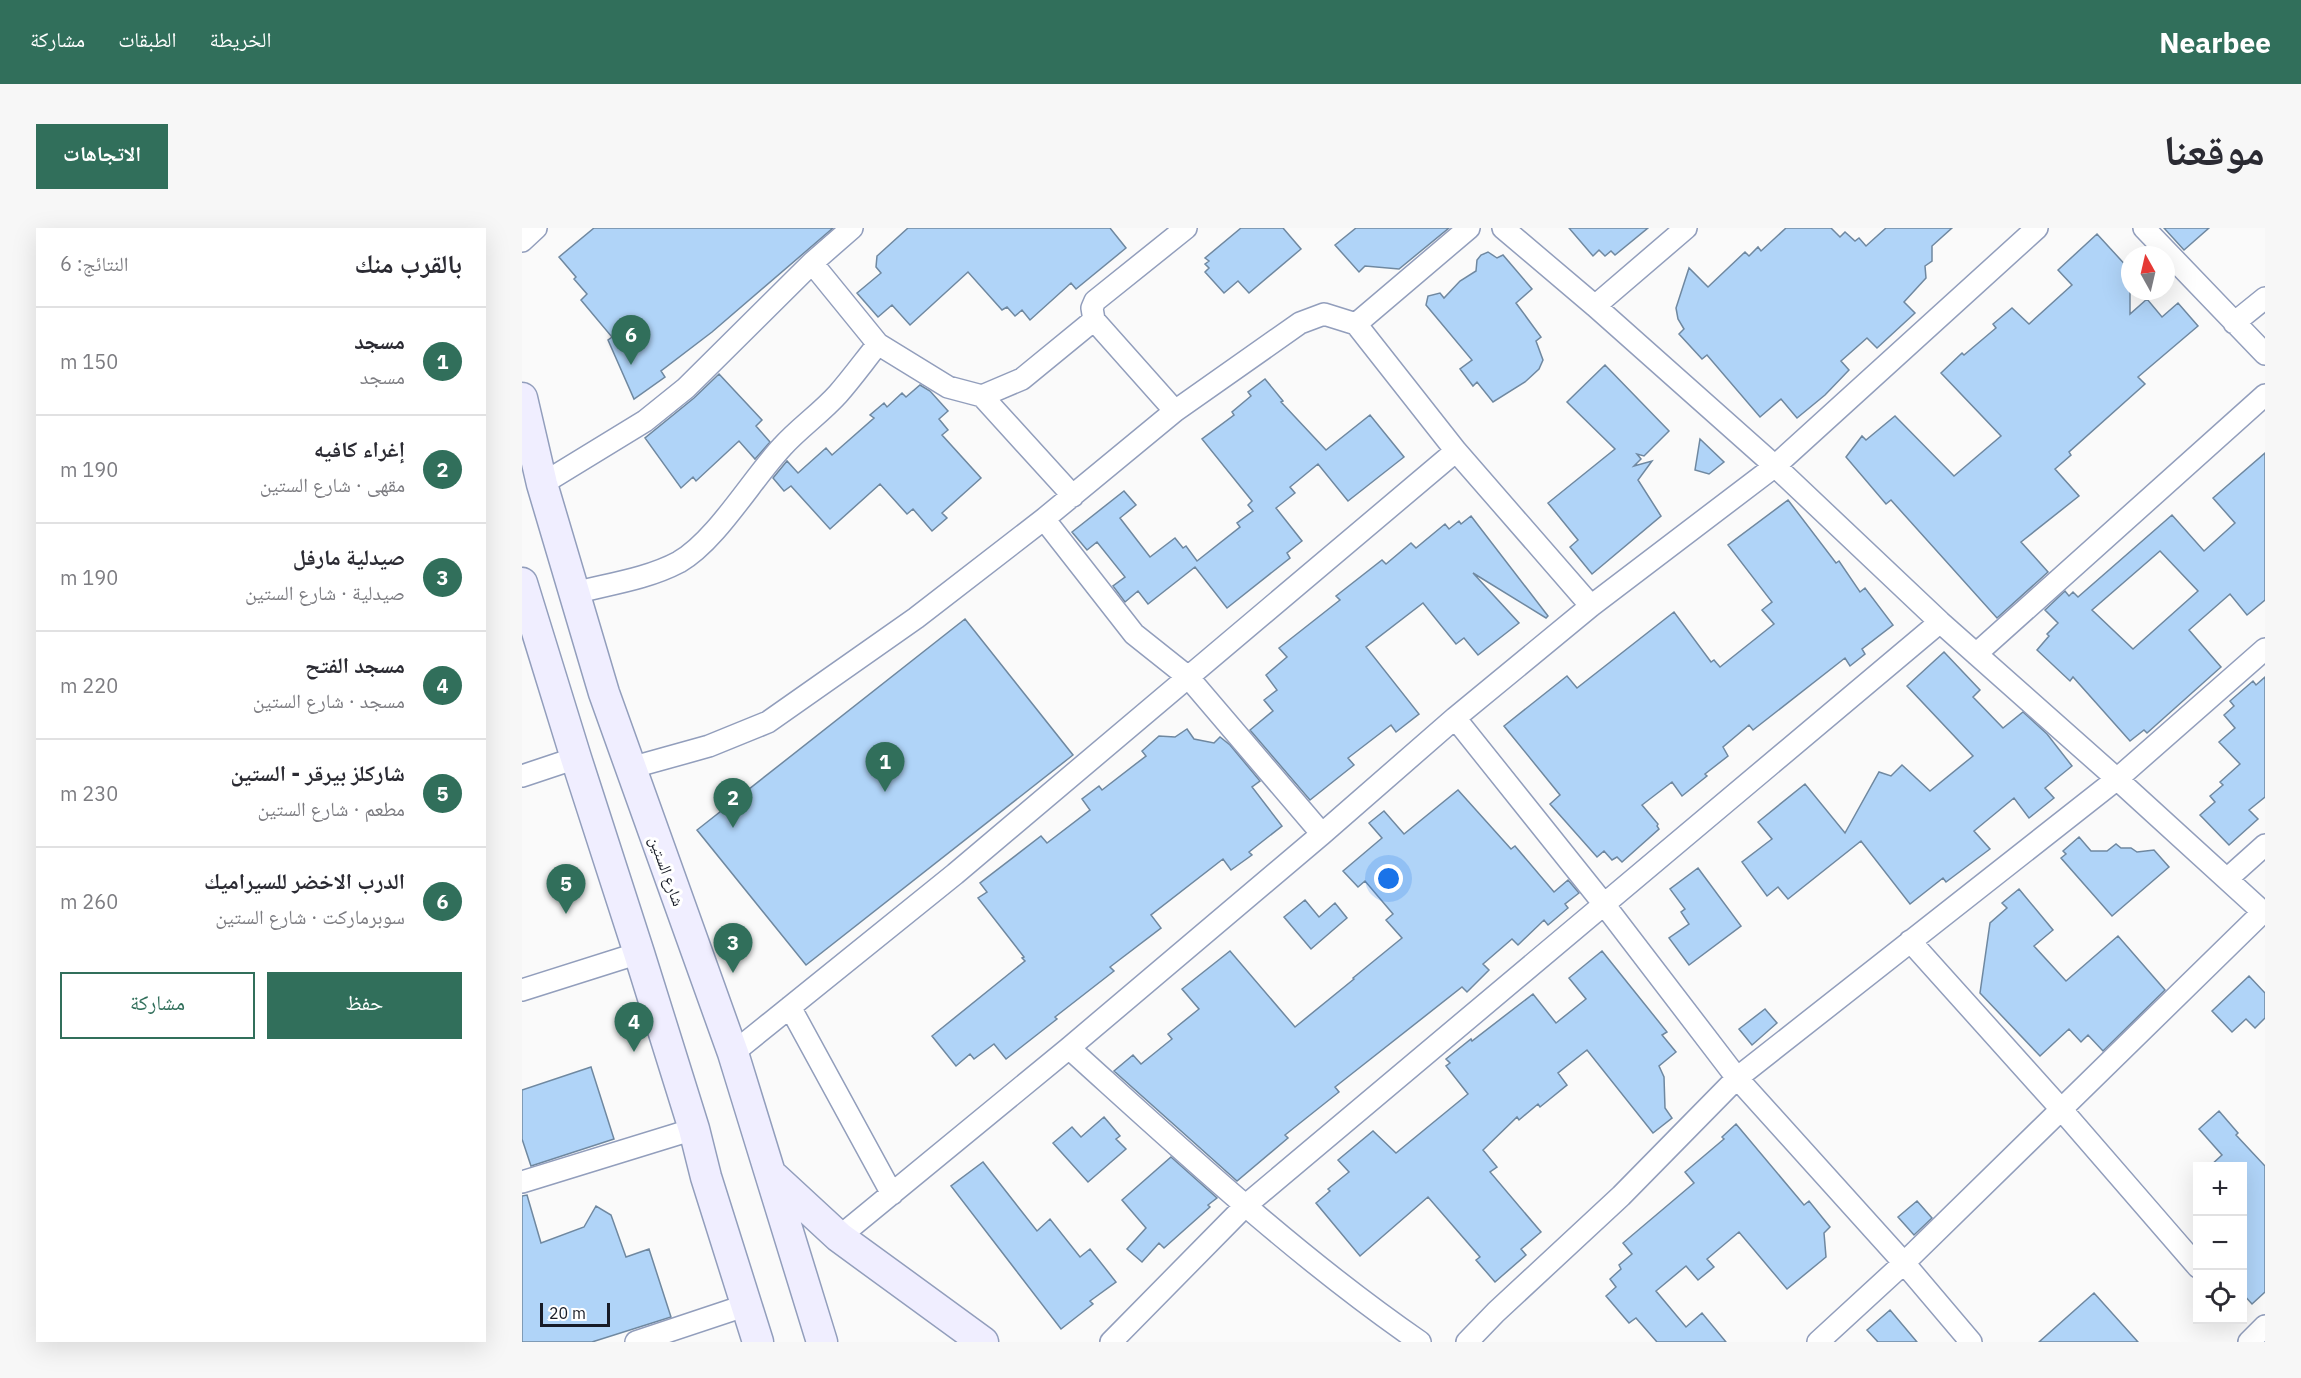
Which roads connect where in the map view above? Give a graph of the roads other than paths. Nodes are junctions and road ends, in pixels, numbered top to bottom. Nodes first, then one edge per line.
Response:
1 (536, 228) edge
2 (852, 228) edge
3 (1186, 228) edge
4 (1469, 228) edge
5 (1503, 228) edge
6 (1686, 228) edge
7 (2037, 228) edge
8 (2144, 228) edge
9 (522, 241) edge
10 (812, 263) junction
11 (2265, 298) edge
12 (1595, 306) junction
13 (1095, 320) junction
14 (2234, 323) junction
15 (1356, 324) junction
16 (878, 344) junction
17 (2265, 354) edge
18 (2265, 395) edge
19 (982, 396) junction
20 (522, 398) edge
21 (1175, 411) junction
22 (1456, 450) junction
23 (1775, 466) junction
24 (542, 484) junction
25 (1073, 496) junction
26 (1044, 519) junction
27 (522, 583) edge
28 (574, 592) junction
29 (1591, 606) junction
30 (1940, 622) junction
31 (2265, 649) edge
32 (1976, 654) junction
33 (1188, 677) junction
34 (1455, 717) junction
35 (576, 758) junction
36 (630, 768) junction
37 (522, 776) edge
38 (2117, 778) junction
39 (1322, 834) junction
40 (2265, 845) edge
41 (2227, 879) junction
42 (1603, 903) junction
43 (2264, 913) edge
44 (1910, 941) junction
45 (639, 952) junction
46 (522, 990) edge
47 (790, 1008) junction
48 (1069, 1048) junction
49 (734, 1053) junction
50 (1737, 1078) junction
51 (2061, 1109) junction
52 (694, 1129) junction
53 (772, 1175) junction
54 (522, 1182) edge
55 (892, 1194) junction
56 (1245, 1206) junction
57 (839, 1237) junction
58 (2193, 1261) edge
59 (1904, 1263) junction
60 (747, 1305) junction
61 (636, 1342) edge
62 (758, 1342) edge
63 (822, 1342) edge
64 (984, 1342) edge
65 (1111, 1342) edge
66 (1420, 1342) edge
67 (1467, 1342) edge
68 (1818, 1342) edge
69 (1971, 1342) edge

1 - 9 street
2 - 10 street
3 - 13 street
4 - 15 street
5 - 12 street
6 - 12 street
7 - 23 street
8 - 14 street
10 - 16 street
10 - 24 street
11 - 14 street
12 - 23 street
13 - 19 street
13 - 21 street
14 - 17 street
15 - 21 street
15 - 22 street
16 - 19 street
16 - 28 street
18 - 32 street
19 - 25 street
20 - 24 main road, شارع الستين
21 - 25 street
22 - 29 street
22 - 33 street
23 - 29 street
23 - 30 street
24 - 28 main road, شارع الستين
25 - 26 street
26 - 33 street
26 - 36 street
27 - 35 main road
28 - 36 main road, شارع الستين
29 - 34 street
30 - 32 street
30 - 42 street
31 - 38 street
32 - 38 street
33 - 39 street
33 - 47 street
34 - 39 street
34 - 42 street
35 - 37 street
35 - 45 main road
36 - 49 main road, شارع الستين
38 - 41 street
38 - 44 street
39 - 48 street
40 - 41 street
41 - 43 street
42 - 50 street
42 - 56 street
43 - 51 street
44 - 50 street
44 - 51 street
45 - 46 street
45 - 52 main road
47 - 49 street
47 - 55 street
48 - 55 street
48 - 56 street
49 - 53 main road, شارع الستين
50 - 59 street
50 - 67 street
51 - 58 street
51 - 59 street
52 - 54 street
52 - 60 main road
53 - 57 main road
53 - 63 main road, شارع الستين
55 - 57 street
56 - 65 street
56 - 66 street
57 - 64 main road
59 - 68 street
59 - 69 street
60 - 61 street
60 - 62 main road

